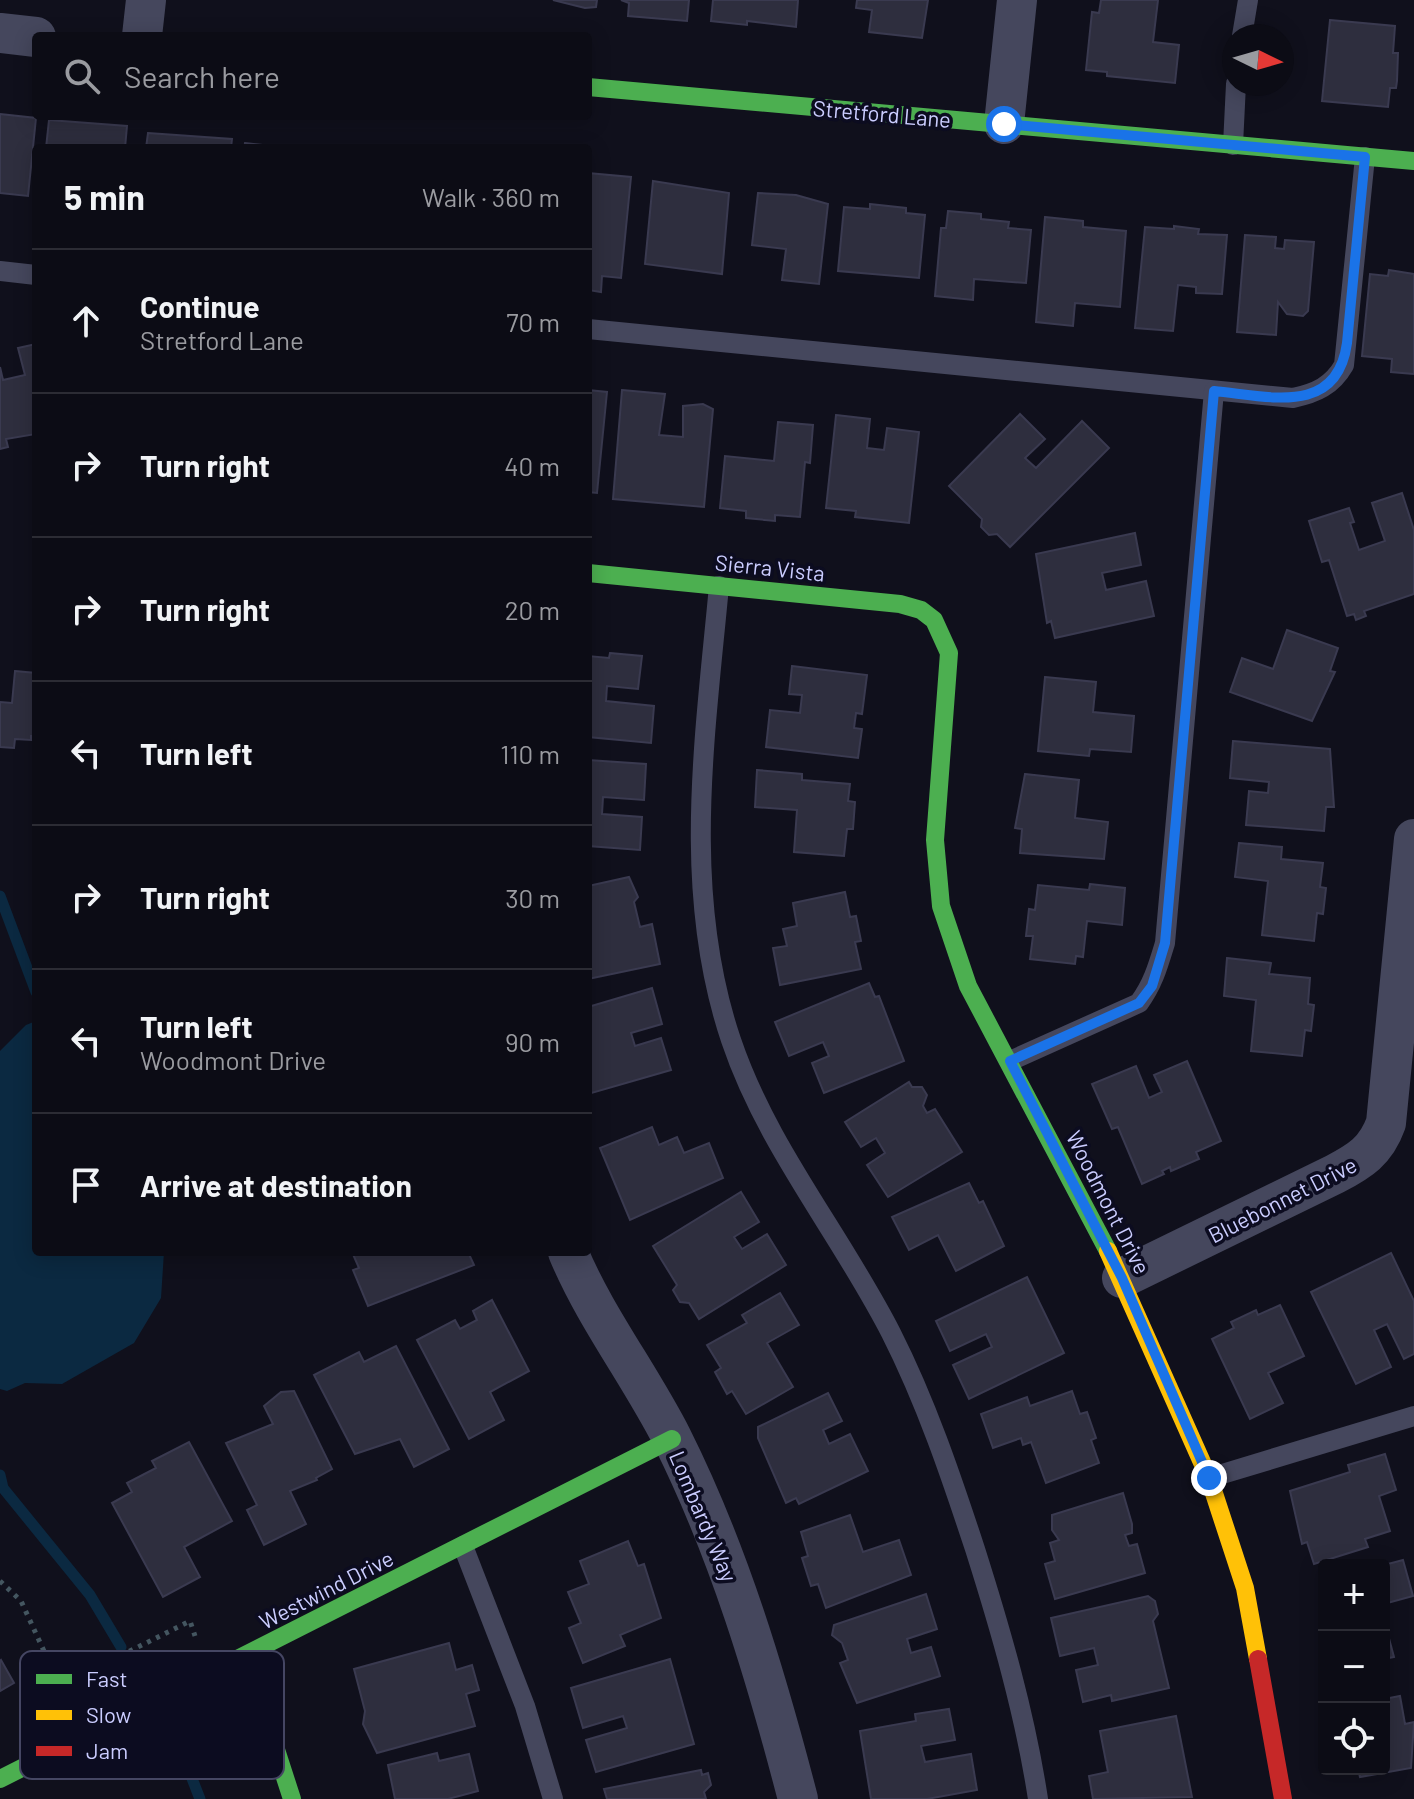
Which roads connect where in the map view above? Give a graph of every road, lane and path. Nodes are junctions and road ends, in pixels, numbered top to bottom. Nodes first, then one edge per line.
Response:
1 (146, 0) edge
2 (1017, 0) edge
3 (1248, 0) edge
4 (1244, 24) edge
5 (142, 32) edge
6 (0, 33) edge
7 (32, 37) edge
8 (592, 87) edge
9 (1235, 96) edge
10 (1004, 124) junction
11 (1233, 145) junction
12 (1365, 157) junction
13 (1414, 161) edge
14 (0, 271) edge
15 (32, 275) edge
16 (592, 329) edge
17 (1214, 391) junction
18 (592, 573) edge
19 (719, 586) junction
20 (941, 626) joint
21 (1414, 839) edge
22 (1010, 1061) junction
23 (570, 1256) edge
24 (1122, 1278) junction
25 (1414, 1416) edge
26 (672, 1439) junction
27 (1209, 1478) junction
28 (463, 1546) junction
29 (0, 1581) edge
30 (196, 1637) dead end
31 (44, 1651) edge
32 (130, 1651) edge
33 (258, 1651) edge
34 (20, 1769) edge
35 (284, 1774) edge
36 (0, 1779) edge
37 (292, 1799) edge
38 (553, 1799) edge
39 (798, 1799) edge
40 (1038, 1799) edge
41 (1283, 1799) edge

1 - 5 street
2 - 10 street
3 - 4 lane
6 - 7 street
8 - 10 street, Stretford Lane
9 - 11 lane
10 - 11 street, Stretford Lane
11 - 12 street, Stretford Lane
12 - 13 street, Stretford Lane
12 - 17 lane
14 - 15 lane
16 - 17 lane
17 - 22 lane
18 - 19 street, Sierra Vista
19 - 20 street, Sierra Vista
19 - 40 lane
20 - 22 street, Woodmont Drive
21 - 24 street, Bluebonnet Drive
22 - 24 street, Woodmont Drive
23 - 26 street, Lombardy Way
24 - 27 street, Woodmont Drive
25 - 27 lane
26 - 28 street, Westwind Drive
26 - 39 street, Lombardy Way
27 - 41 street, Woodmont Drive
28 - 33 street, Westwind Drive
28 - 38 lane
29 - 31 path
30 - 32 path
34 - 36 street, Westwind Drive
35 - 37 street

